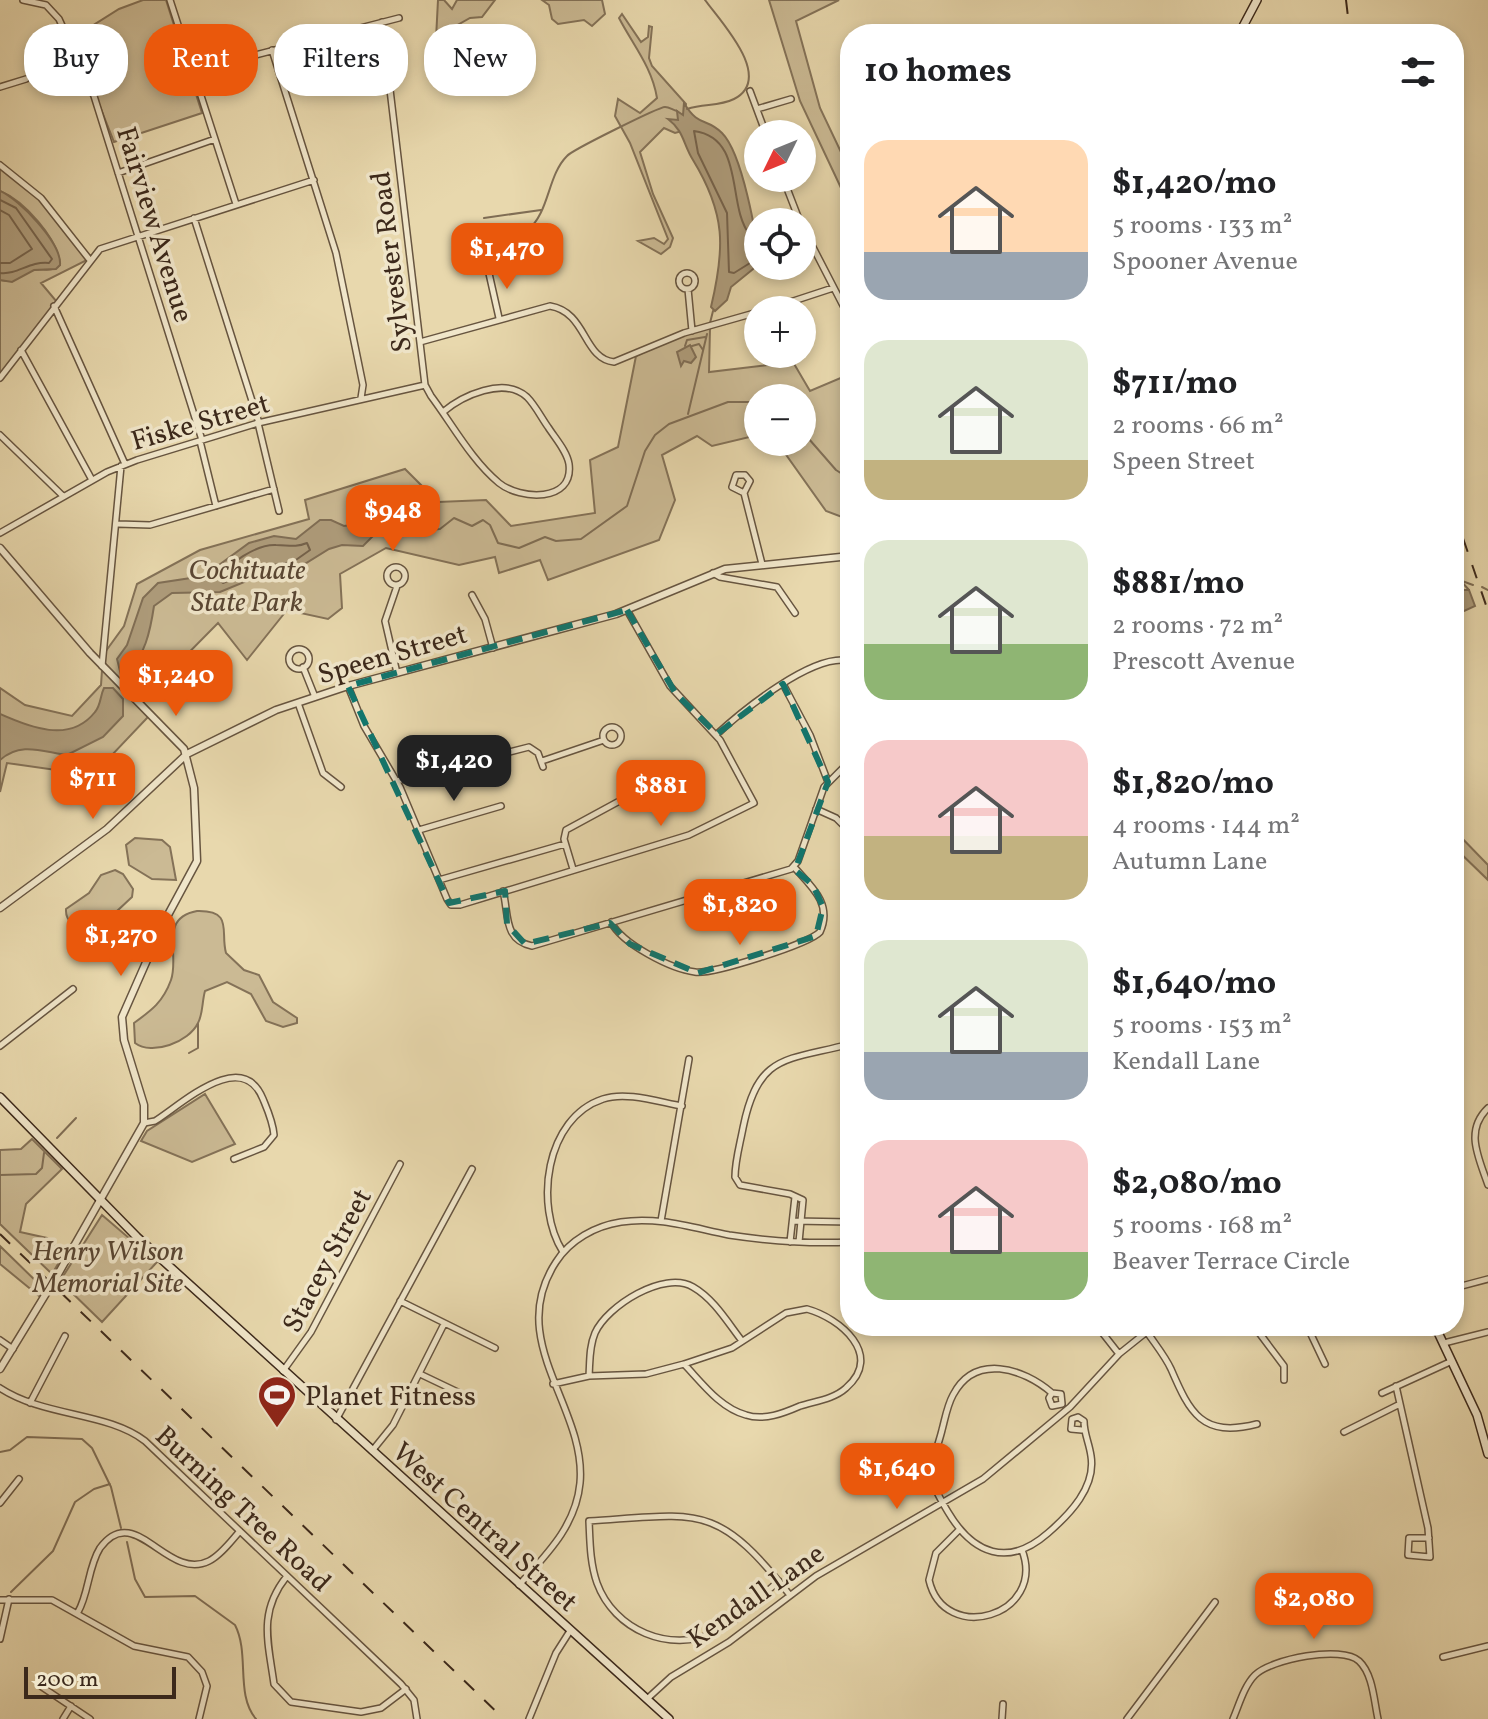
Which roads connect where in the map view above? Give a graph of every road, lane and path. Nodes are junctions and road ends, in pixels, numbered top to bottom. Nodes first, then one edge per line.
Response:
1 (23, 0) edge
2 (170, 0) edge
3 (1257, 0) edge
4 (399, 18) dead end
5 (382, 22) junction
6 (178, 24) edge
7 (1244, 24) edge
8 (272, 50) junction
9 (258, 54) edge
10 (24, 80) edge
11 (0, 87) edge
12 (750, 91) dead end
13 (201, 96) edge
14 (791, 99) dead end
15 (757, 109) junction
16 (761, 120) edge
17 (215, 139) junction
18 (0, 165) edge
19 (118, 173) junction
20 (314, 180) junction
21 (236, 204) junction
22 (194, 218) junction
23 (138, 236) junction
24 (816, 254) edge
25 (89, 259) junction
26 (488, 269) dead end
27 (833, 288) junction
28 (688, 289) dead end
29 (809, 296) edge
30 (840, 301) edge
31 (54, 306) junction
32 (744, 316) edge
33 (499, 318) junction
34 (692, 331) junction
35 (420, 342) junction
36 (21, 350) junction
37 (0, 378) edge
38 (425, 385) junction
39 (361, 399) junction
40 (443, 412) junction
41 (258, 423) junction
42 (0, 435) edge
43 (201, 440) junction
44 (123, 465) junction
45 (92, 480) junction
46 (274, 489) junction
47 (744, 493) dead end
48 (63, 496) junction
49 (216, 506) junction
50 (279, 511) dead end
51 (118, 524) junction
52 (0, 533) edge
53 (0, 548) edge
54 (840, 557) edge
55 (762, 564) junction
56 (713, 573) junction
57 (397, 586) dead end
58 (472, 595) dead end
59 (627, 610) junction
60 (795, 613) dead end
61 (493, 648) junction
62 (840, 661) edge
63 (102, 666) junction
64 (303, 667) dead end
65 (397, 673) junction
66 (783, 684) junction
67 (348, 686) junction
68 (315, 697) junction
69 (298, 703) junction
70 (716, 735) junction
71 (604, 740) dead end
72 (187, 754) junction
73 (840, 771) edge
74 (397, 781) junction
75 (828, 782) junction
76 (341, 787) dead end
77 (636, 792) dead end
78 (501, 806) dead end
79 (816, 809) junction
80 (840, 822) edge
81 (419, 830) junction
82 (564, 841) junction
83 (794, 867) junction
84 (573, 869) junction
85 (439, 880) junction
86 (503, 891) junction
87 (0, 908) edge
88 (611, 922) junction
89 (73, 989) dead end
90 (0, 1046) edge
91 (840, 1047) edge
92 (689, 1059) dead end
93 (0, 1097) edge
94 (682, 1106) junction
95 (1488, 1108) edge
96 (144, 1123) junction
97 (234, 1159) dead end
98 (400, 1164) dead end
99 (472, 1169) dead end
100 (1486, 1173) edge
101 (1488, 1185) edge
102 (795, 1196) junction
103 (101, 1202) junction
104 (661, 1221) junction
105 (794, 1221) junction
106 (802, 1221) junction
107 (840, 1222) edge
108 (790, 1242) junction
109 (799, 1242) junction
110 (840, 1242) edge
111 (563, 1252) junction
112 (1488, 1279) edge
113 (1464, 1285) edge
114 (400, 1301) junction
115 (840, 1323) edge
116 (444, 1324) junction
117 (1488, 1332) edge
118 (65, 1336) dead end
119 (852, 1336) edge
120 (1105, 1336) edge
121 (1141, 1336) edge
122 (1150, 1336) edge
123 (1262, 1336) edge
124 (1312, 1336) edge
125 (1440, 1336) edge
126 (0, 1340) edge
127 (742, 1341) junction
128 (1444, 1343) junction
129 (495, 1348) dead end
130 (13, 1349) junction
131 (1119, 1354) junction
132 (1452, 1361) junction
133 (684, 1364) junction
134 (1325, 1364) dead end
135 (0, 1369) edge
136 (283, 1371) junction
137 (420, 1374) junction
138 (589, 1376) junction
139 (1284, 1380) dead end
140 (553, 1384) junction
141 (1396, 1386) junction
142 (0, 1388) edge
143 (1052, 1393) dead end
144 (1382, 1393) dead end
145 (464, 1395) dead end
146 (30, 1403) junction
147 (1400, 1404) junction
148 (336, 1420) junction
149 (1484, 1422) edge
150 (1257, 1424) dead end
151 (1082, 1430) dead end
152 (1344, 1432) dead end
153 (371, 1452) junction
154 (1488, 1454) edge
155 (19, 1479) dead end
156 (0, 1503) edge
157 (943, 1503) junction
158 (959, 1530) junction
159 (240, 1531) junction
160 (1429, 1538) junction
161 (1022, 1550) junction
162 (287, 1576) junction
163 (779, 1581) junction
164 (519, 1585) junction
165 (789, 1594) junction
166 (9, 1599) junction
167 (0, 1600) edge
168 (1215, 1602) dead end
169 (77, 1612) junction
170 (570, 1631) junction
171 (0, 1639) edge
172 (1488, 1646) edge
173 (1443, 1657) dead end
174 (42, 1687) dead end
175 (406, 1689) junction
176 (647, 1699) junction
177 (1003, 1704) dead end
178 (71, 1706) junction
179 (63, 1719) edge
180 (90, 1719) edge
181 (199, 1719) edge
182 (417, 1719) edge
183 (529, 1719) edge
184 (669, 1719) edge
185 (1002, 1719) edge
186 (1127, 1719) edge
187 (1233, 1719) edge
188 (1378, 1719) edge

1 - 19 street, Fairview Avenue
2 - 6 street
3 - 7 main road
4 - 5 street
5 - 8 street
5 - 35 street, Sylvester Road
8 - 9 street
8 - 20 street
10 - 11 street
12 - 15 street
13 - 17 street
14 - 15 street
15 - 16 street
17 - 19 street
17 - 21 street
18 - 25 street
19 - 23 street, Fairview Avenue
20 - 21 street
20 - 39 street
21 - 22 street
22 - 23 street
22 - 41 street
23 - 25 street
23 - 43 street, Fairview Avenue
24 - 27 street
25 - 31 street
26 - 33 street
27 - 29 street
27 - 30 street
28 - 34 street
31 - 36 street
31 - 44 street
32 - 34 street
33 - 34 street
33 - 35 street
35 - 38 street, Sylvester Road
36 - 37 street
36 - 45 street
38 - 39 street, Fiske Street
38 - 40 street, Sylvester Road
39 - 41 street, Fiske Street
40 - 40 street, Sylvester Road
41 - 43 street, Fiske Street
41 - 46 street
42 - 48 street
43 - 44 street, Fiske Street
43 - 49 street, Fairview Avenue
44 - 45 street, Fiske Street
44 - 51 street
45 - 48 street, Fiske Street
46 - 49 street
46 - 50 street
47 - 55 street
48 - 52 street, Fiske Street
49 - 51 street
51 - 63 street
53 - 63 street
54 - 55 street, Speen Street
55 - 56 street, Speen Street
56 - 59 street, Speen Street
56 - 60 street
57 - 65 street
58 - 61 street
59 - 61 street, Speen Street
59 - 70 street
61 - 65 street, Speen Street
62 - 66 street
63 - 72 street
64 - 68 street
65 - 67 street, Speen Street
66 - 70 street
66 - 75 street
67 - 68 street, Speen Street
67 - 74 street
68 - 69 street, Speen Street
69 - 72 street, Speen Street
69 - 76 street
70 - 84 street
71 - 74 street
72 - 87 street, Speen Street
72 - 96 street
73 - 75 street
74 - 81 street
75 - 79 street
77 - 82 street
78 - 81 street
79 - 80 street
79 - 83 street
81 - 85 street
82 - 84 street
82 - 85 street
83 - 88 street
83 - 88 street
84 - 86 street
85 - 86 street
86 - 88 street
89 - 90 street
91 - 102 street
92 - 94 street
93 - 103 main road, West Central Street
94 - 104 street
94 - 111 street
95 - 100 street
96 - 97 street
96 - 103 street
98 - 136 street, Stacey Street
99 - 114 street
100 - 101 street
102 - 105 street
102 - 106 street
103 - 130 street, bridge
103 - 136 main road, West Central Street
104 - 108 street
104 - 111 street
105 - 106 street
105 - 108 street
106 - 107 street
106 - 109 street
108 - 109 street
109 - 110 street
111 - 140 street
112 - 113 street
114 - 116 street
114 - 148 street
115 - 127 street
116 - 129 street
116 - 137 street
117 - 128 street
118 - 146 street
119 - 133 street
120 - 131 street
121 - 131 street, Kendall Lane
122 - 150 street
123 - 139 street
124 - 134 street
125 - 128 main road
126 - 130 street
127 - 133 street
127 - 138 street
128 - 132 main road
130 - 135 street
131 - 157 street, Kendall Lane
132 - 141 street
132 - 149 main road
133 - 138 street
136 - 148 main road, West Central Street
137 - 145 street
137 - 153 street
138 - 140 street
140 - 164 street
141 - 144 street
141 - 147 street
142 - 146 street, Burning Tree Road
143 - 157 street
146 - 159 street, Burning Tree Road
147 - 152 street
147 - 160 street
148 - 153 main road, West Central Street
149 - 154 main road
151 - 161 street
153 - 164 main road, West Central Street
155 - 156 street
157 - 158 street
157 - 165 street, Kendall Lane
158 - 161 street
158 - 161 street
159 - 162 street, Burning Tree Road
159 - 169 street
160 - 160 street
162 - 175 street, Burning Tree Road
162 - 175 street
163 - 163 street
163 - 165 street
164 - 170 main road, West Central Street
165 - 176 street, Kendall Lane
166 - 167 street
166 - 169 street
166 - 171 street
168 - 186 street
169 - 181 street
170 - 176 main road, West Central Street
170 - 183 street
172 - 173 street
174 - 178 street
175 - 182 street, Burning Tree Road
176 - 184 main road, West Central Street
177 - 185 street
178 - 179 street
178 - 180 street
187 - 188 street

